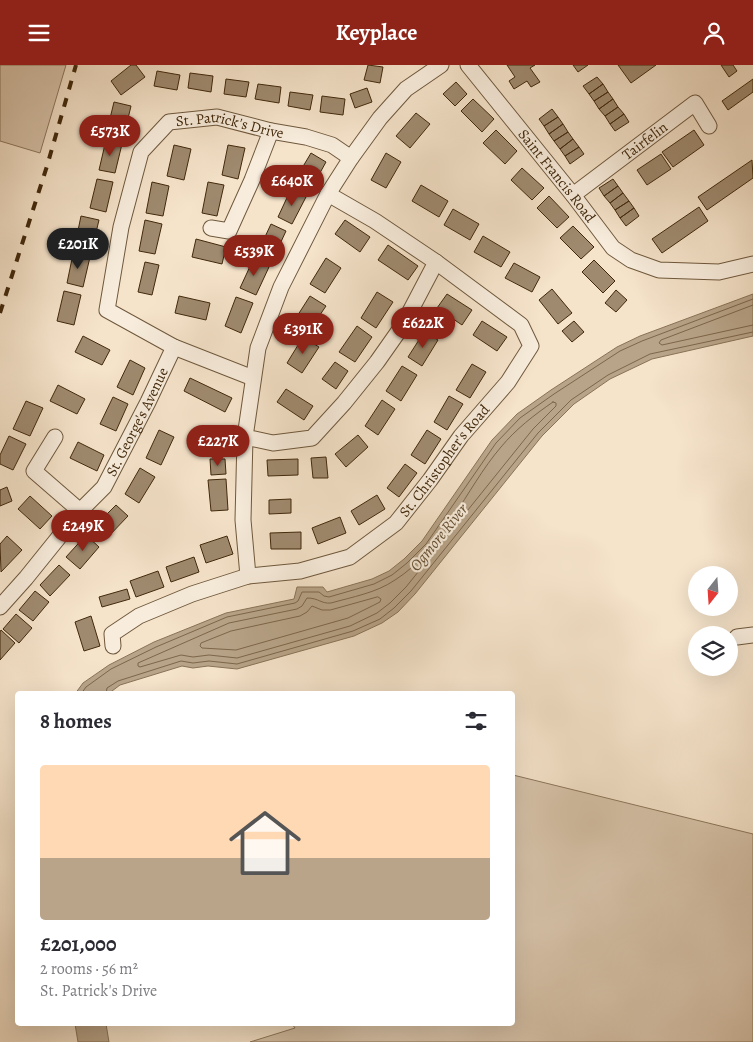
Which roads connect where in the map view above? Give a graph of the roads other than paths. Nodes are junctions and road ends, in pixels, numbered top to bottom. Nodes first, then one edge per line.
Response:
1 (441, 65) edge
2 (468, 65) edge
3 (709, 126) dead end
4 (270, 131) junction
5 (351, 159) junction
6 (328, 194) junction
7 (573, 195) junction
8 (211, 228) dead end
9 (436, 262) junction
10 (753, 264) edge
11 (174, 347) junction
12 (253, 378) junction
13 (55, 437) dead end
14 (245, 437) junction
15 (80, 511) junction
16 (248, 576) junction
17 (0, 607) edge
18 (753, 635) edge
19 (738, 637) edge
20 (114, 646) dead end

1 - 5 street
2 - 7 street, Saint Francis Road
3 - 7 street, Tairfelin
4 - 5 street, St. Patrick's Drive
4 - 8 street
4 - 11 street, St. Patrick's Drive
5 - 6 street
6 - 9 street, St. Christopher's Road
6 - 12 street
7 - 10 street, Saint Francis Road
9 - 14 street
9 - 16 street, St. Christopher's Road
11 - 12 street, St. Patrick's Drive
11 - 15 street, St. George's Avenue
12 - 14 street
13 - 15 street
14 - 16 street
15 - 17 street, St. George's Avenue
16 - 20 street, St. Christopher's Road
18 - 19 street

